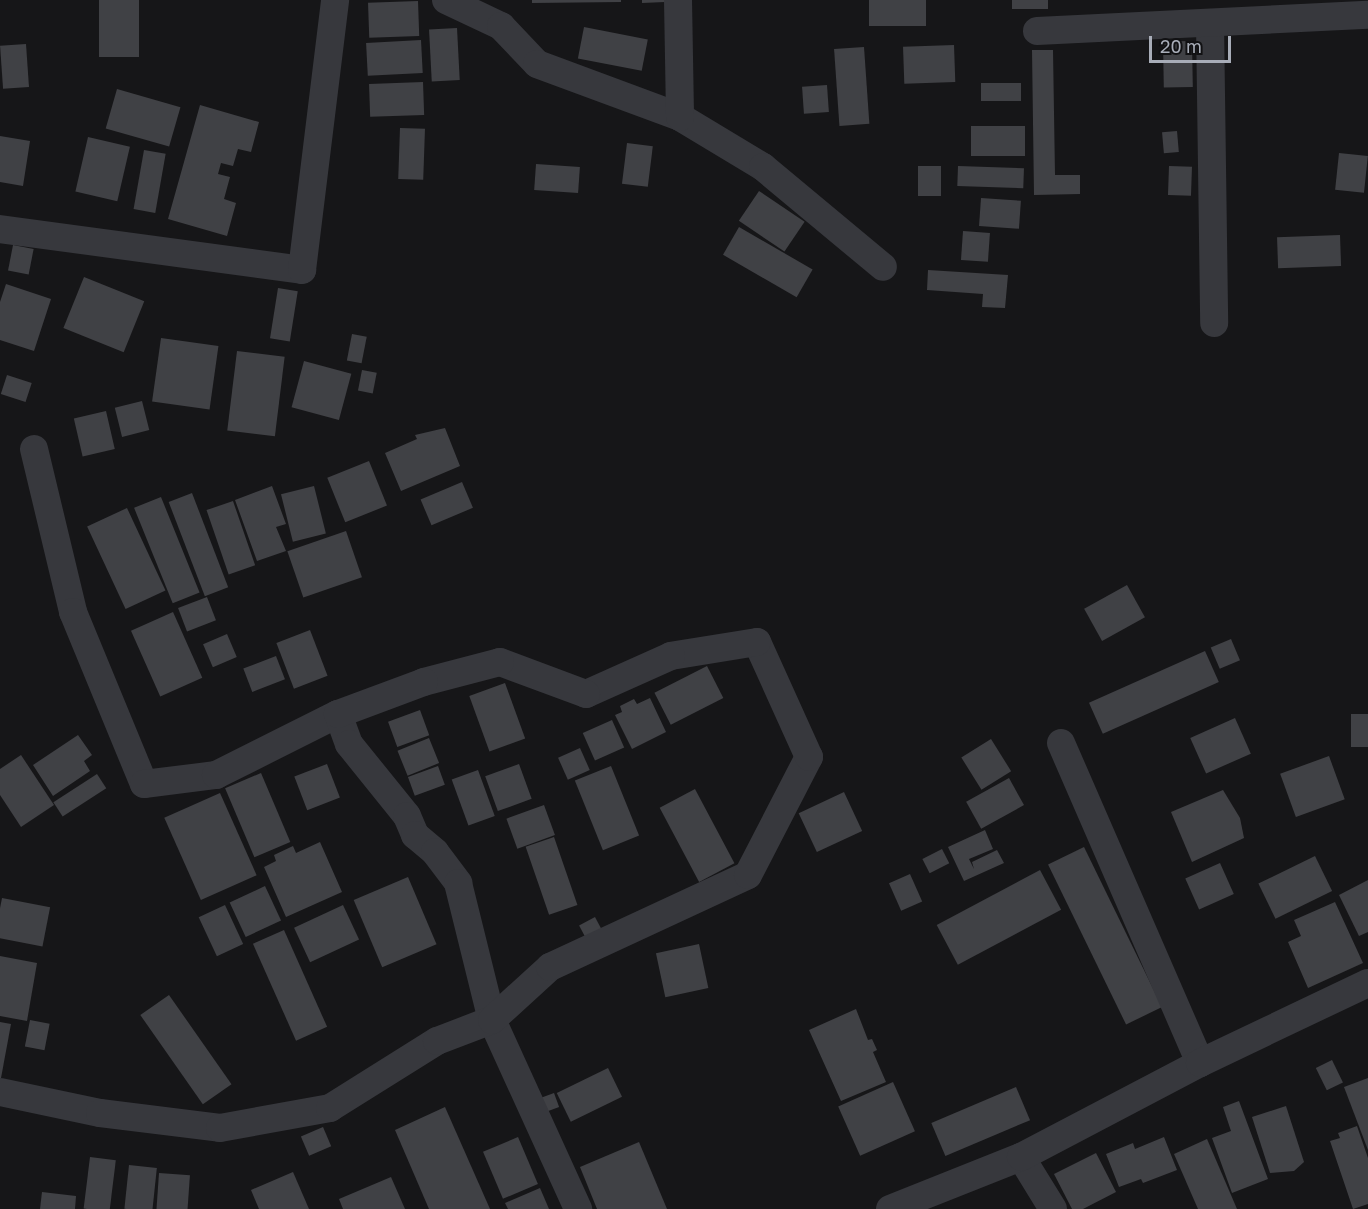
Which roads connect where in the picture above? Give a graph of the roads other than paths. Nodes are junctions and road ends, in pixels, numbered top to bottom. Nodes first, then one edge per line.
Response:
1 (335, 0) edge
2 (446, 0) edge
3 (678, 0) edge
4 (1368, 15) edge
5 (1209, 22) junction
6 (1037, 31) dead end
7 (680, 117) junction
8 (0, 230) edge
9 (883, 267) dead end
10 (1214, 323) dead end
11 (33, 449) dead end
12 (338, 714) junction
13 (1060, 742) dead end
14 (1368, 983) edge
15 (492, 1020) junction
16 (1200, 1063) junction
17 (0, 1092) edge
18 (1021, 1157) junction
19 (578, 1209) edge
20 (890, 1209) edge
21 (1053, 1209) edge

1 - 8 street
2 - 7 street
3 - 7 street
4 - 5 street
5 - 6 street
5 - 10 street
7 - 9 street
11 - 12 street
12 - 15 street
12 - 15 street
13 - 16 street
14 - 16 street
15 - 17 street
15 - 19 street
16 - 18 street
18 - 20 street
18 - 21 street

